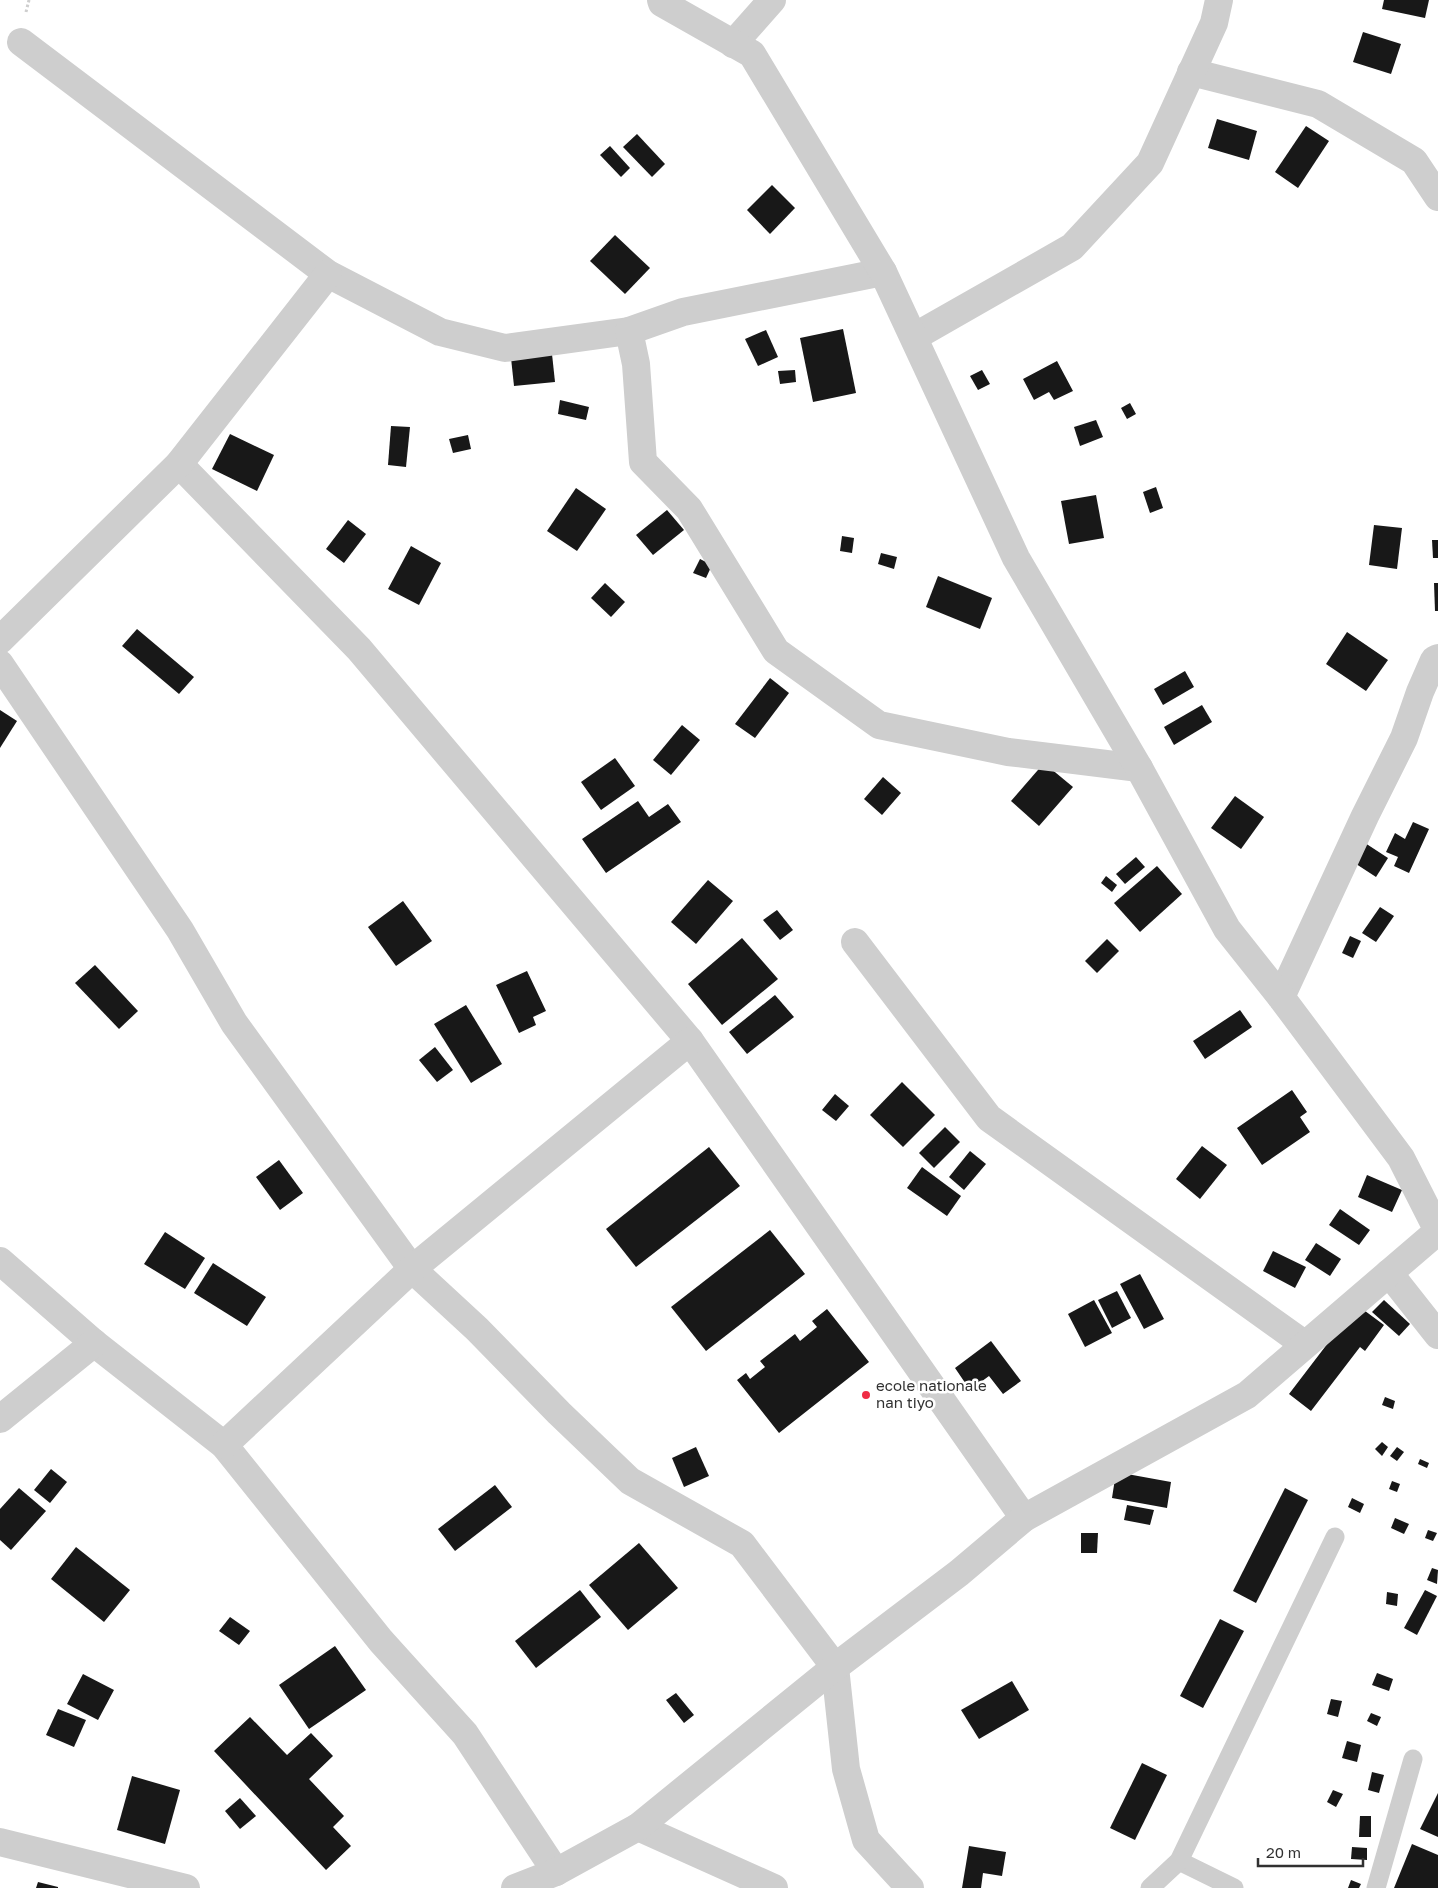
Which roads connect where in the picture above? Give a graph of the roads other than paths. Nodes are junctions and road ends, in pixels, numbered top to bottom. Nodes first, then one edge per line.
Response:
1 (661, 0) edge
2 (772, 0) edge
3 (1219, 0) edge
4 (21, 42) dead end
5 (733, 44) junction
6 (1191, 72) junction
7 (1438, 197) edge
8 (883, 272) junction
9 (328, 274) junction
10 (629, 331) junction
11 (914, 337) junction
12 (179, 464) junction
13 (0, 640) edge
14 (1438, 658) edge
15 (0, 664) edge
16 (1139, 768) junction
17 (855, 942) dead end
18 (1280, 997) junction
19 (690, 1041) junction
20 (0, 1261) edge
21 (412, 1269) junction
22 (1389, 1273) junction
23 (1438, 1335) edge
24 (94, 1343) junction
25 (1304, 1344) junction
26 (0, 1419) edge
27 (224, 1445) junction
28 (1024, 1518) junction
29 (1335, 1537) dead end
30 (835, 1667) junction
31 (1413, 1758) dead end
32 (638, 1827) junction
33 (0, 1842) edge
34 (1179, 1861) junction
35 (556, 1872) junction
36 (186, 1888) edge
37 (515, 1888) edge
38 (774, 1888) edge
39 (910, 1888) edge
40 (1150, 1888) edge
41 (1234, 1888) edge
42 (1376, 1888) edge

1 - 5 street
2 - 5 street
3 - 6 street
4 - 9 street
5 - 8 street
6 - 7 street
6 - 11 street
8 - 10 street
8 - 11 street
9 - 10 street
9 - 12 street
10 - 16 street
11 - 16 street
12 - 13 street
12 - 19 street
14 - 18 street
15 - 21 street
16 - 18 street
17 - 25 street
18 - 22 street
19 - 21 street
19 - 28 street
20 - 24 street
21 - 27 street
21 - 30 street
22 - 23 street
22 - 25 street
24 - 26 street
24 - 27 street
25 - 28 street
27 - 35 street
28 - 30 street
29 - 34 lane
30 - 32 street
30 - 39 street
31 - 42 lane
32 - 35 street
32 - 38 street
33 - 36 street
34 - 40 lane
34 - 41 lane
35 - 37 street

